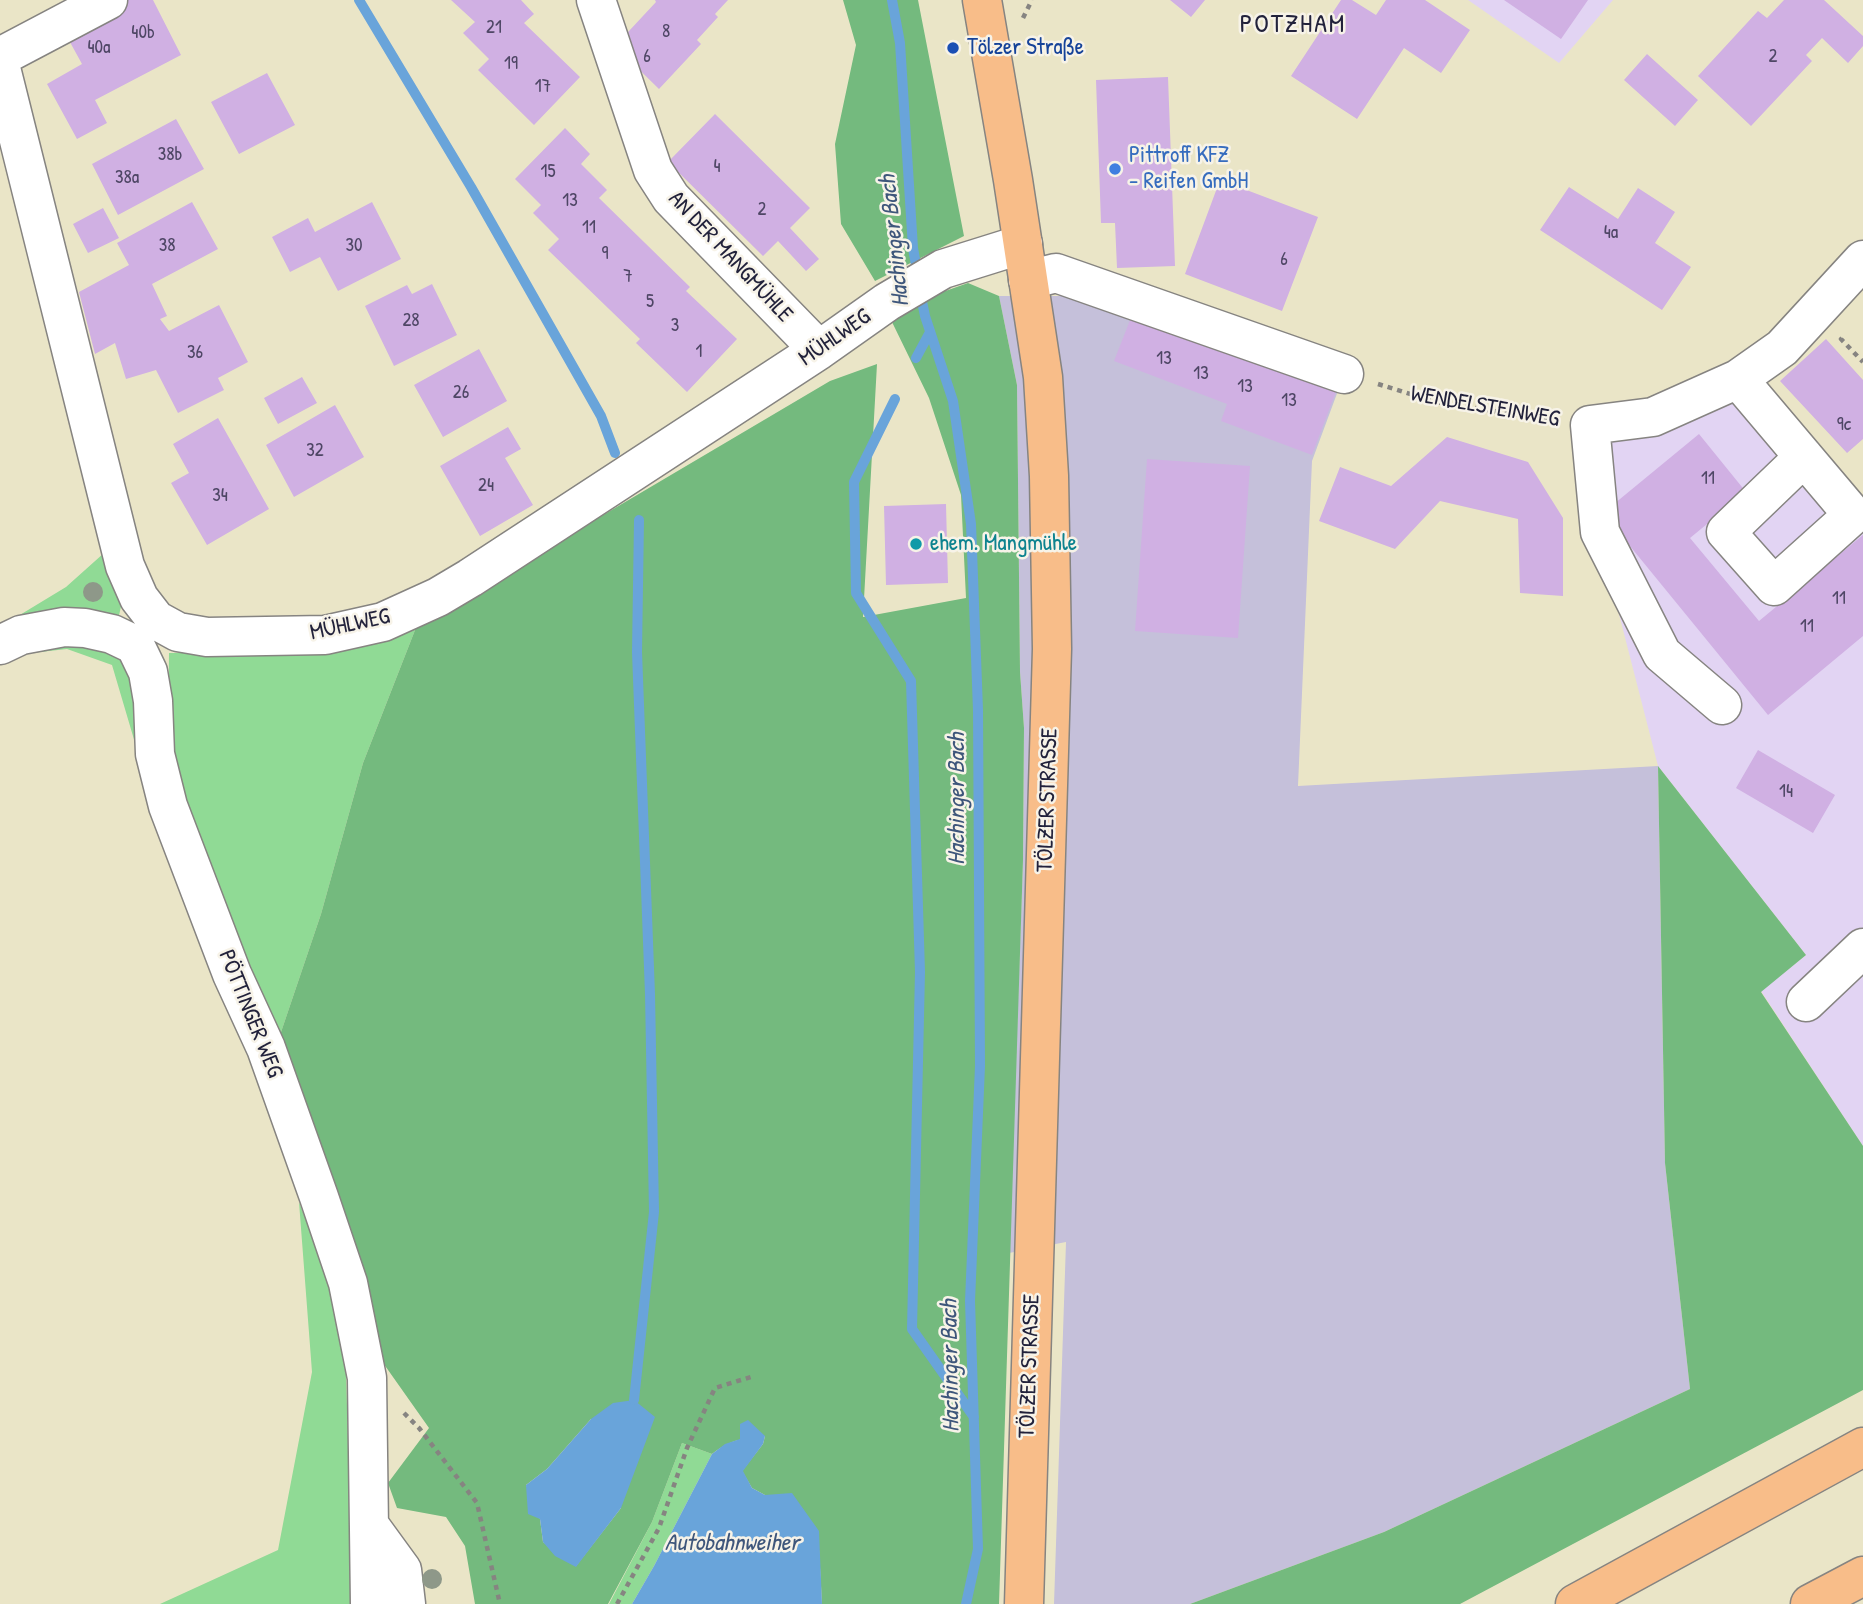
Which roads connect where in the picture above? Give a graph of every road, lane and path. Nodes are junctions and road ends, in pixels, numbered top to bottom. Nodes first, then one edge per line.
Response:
1 (108, 0) edge
2 (596, 0) edge
3 (982, 0) edge
4 (1032, 0) edge
5 (1023, 19) dead end
6 (0, 57) edge
7 (0, 64) edge
8 (1863, 260) edge
9 (1025, 262) junction
10 (819, 350) junction
11 (1344, 374) joint
12 (1738, 379) junction
13 (1590, 425) junction
14 (1804, 457) dead end
15 (146, 633) junction
16 (0, 645) edge
17 (1722, 705) dead end
18 (1863, 948) edge
19 (1805, 1002) dead end
20 (754, 1376) dead end
21 (367, 1378) junction
22 (1863, 1447) edge
23 (370, 1526) junction
24 (1863, 1576) edge
25 (370, 1604) edge
26 (407, 1604) edge
27 (500, 1604) edge
28 (618, 1604) edge
29 (1024, 1604) edge
30 (1575, 1604) edge
31 (1810, 1604) edge

1 - 6 street
2 - 10 street, AN DER MANGMÜHLE
3 - 9 main road, TÖLZER STRASSE
4 - 5 path
7 - 15 street
8 - 12 street, WENDELSTEINWEG
9 - 10 street, MÜHLWEG
9 - 11 street
9 - 29 main road, TÖLZER STRASSE
10 - 15 street, MÜHLWEG
11 - 13 path, WENDELSTEINWEG
12 - 13 street, WENDELSTEINWEG
12 - 14 street
13 - 17 street
15 - 16 street
15 - 21 street, PÖTTINGER WEG
18 - 19 street
20 - 28 path
21 - 23 street, PÖTTINGER WEG
21 - 27 path
22 - 30 main road
23 - 25 street, PÖTTINGER WEG
23 - 26 street
24 - 31 main road

